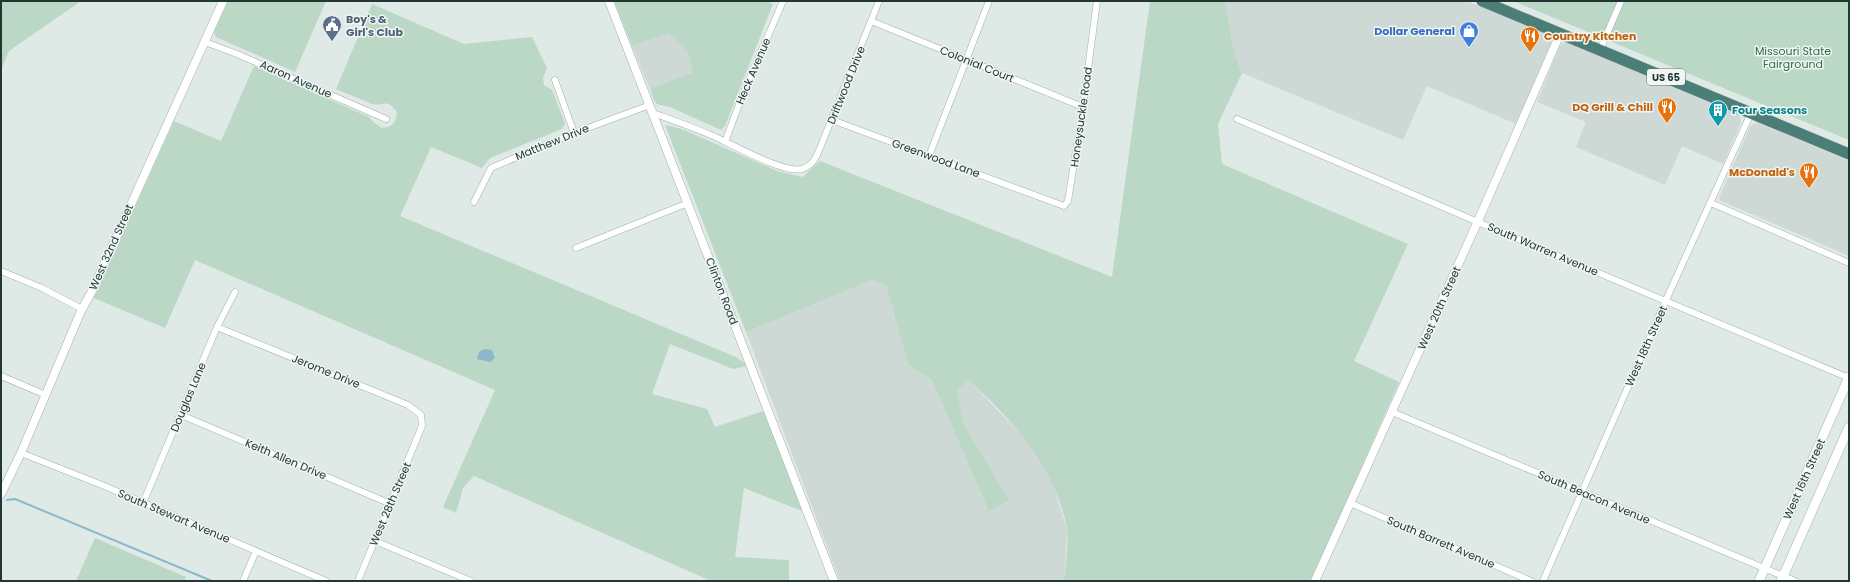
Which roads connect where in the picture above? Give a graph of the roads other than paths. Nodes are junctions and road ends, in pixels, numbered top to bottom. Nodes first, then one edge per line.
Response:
1 (223, 1) edge
2 (608, 1) edge
3 (783, 1) edge
4 (879, 1) edge
5 (989, 1) edge
6 (1097, 1) edge
7 (1482, 1) edge
8 (1621, 1) edge
9 (871, 21) junction
10 (1560, 34) junction
11 (205, 42) junction
12 (1600, 50) junction
13 (966, 60) junction
14 (555, 80) dead end
15 (650, 105) junction
16 (1083, 107) junction
17 (653, 113) junction
18 (1751, 113) junction
19 (386, 119) dead end
20 (1237, 119) dead end
21 (832, 120) junction
22 (574, 133) junction
23 (725, 142) junction
24 (1849, 154) edge
25 (929, 156) junction
26 (1040, 198) joint
27 (474, 202) dead end
28 (688, 203) junction
29 (1711, 204) junction
30 (1478, 221) junction
31 (576, 248) dead end
32 (1849, 263) edge
33 (1, 271) edge
34 (235, 292) dead end
35 (1666, 300) junction
36 (82, 309) junction
37 (217, 327) junction
38 (1, 376) edge
39 (1849, 378) edge
40 (46, 395) junction
41 (1392, 412) junction
42 (181, 415) junction
43 (422, 426) joint
44 (1849, 426) edge
45 (21, 453) junction
46 (1582, 492) junction
47 (1, 494) edge
48 (143, 503) junction
49 (1350, 503) junction
50 (391, 504) junction
51 (375, 541) junction
52 (256, 551) junction
53 (1764, 568) junction
54 (1782, 579) edge
55 (243, 581) edge
56 (326, 581) edge
57 (358, 581) edge
58 (471, 581) edge
59 (834, 581) edge
60 (1315, 581) edge
61 (1531, 581) edge
62 (1543, 581) edge
63 (1759, 581) edge
64 (1795, 581) edge

1 - 11 street, West 32nd Street
2 - 15 street, Clinton Road
3 - 23 street, Heck Avenue
4 - 9 street, Driftwood Drive
5 - 13 street
6 - 16 street, Honeysuckle Road
7 - 10 highway, US 65
8 - 12 street
9 - 13 street, Colonial Court
9 - 21 street, Driftwood Drive
10 - 12 highway, US 65
10 - 30 street, West 20th Street
11 - 19 street, Aaron Avenue
11 - 36 street, West 32nd Street
12 - 18 highway, US 65
13 - 16 street, Colonial Court
13 - 25 street
14 - 22 street
15 - 17 street, Clinton Road
15 - 22 street, Matthew Drive
16 - 26 street, Honeysuckle Road
17 - 23 street
17 - 28 street, Clinton Road
18 - 24 highway, US 65
18 - 29 street, West 18th Street
20 - 30 street, South Warren Avenue
21 - 23 street, Driftwood Drive
21 - 25 street, Greenwood Lane
22 - 27 street, Matthew Drive
25 - 26 street, Greenwood Lane
28 - 31 street
28 - 59 street, Clinton Road
29 - 32 street
29 - 35 street, West 18th Street
30 - 35 street, South Warren Avenue
30 - 41 street, West 20th Street
33 - 36 street
34 - 37 street, Douglas Lane
35 - 39 street, South Warren Avenue
35 - 46 street, West 18th Street
36 - 40 street, West 32nd Street
37 - 42 street, Douglas Lane
37 - 43 street, Jerome Drive
38 - 40 street
39 - 53 main road, West 16th Street
40 - 45 street, West 32nd Street
41 - 46 street, South Beacon Avenue
41 - 49 street, West 20th Street
42 - 48 street, Douglas Lane
42 - 50 street, Keith Allen Drive
43 - 50 street, West 28th Street
44 - 54 main road, West 16th Street
45 - 47 street, West 32nd Street
45 - 48 street, South Stewart Avenue
46 - 53 street, South Beacon Avenue
46 - 62 street, West 18th Street
48 - 52 street, South Stewart Avenue
49 - 60 street, West 20th Street
49 - 61 street, South Barrett Avenue
50 - 51 street, West 28th Street
51 - 57 street, West 28th Street
51 - 58 street
52 - 55 street
52 - 56 street, South Stewart Avenue
53 - 54 street, South Beacon Avenue
53 - 63 main road, West 16th Street
54 - 64 street, South Beacon Avenue

